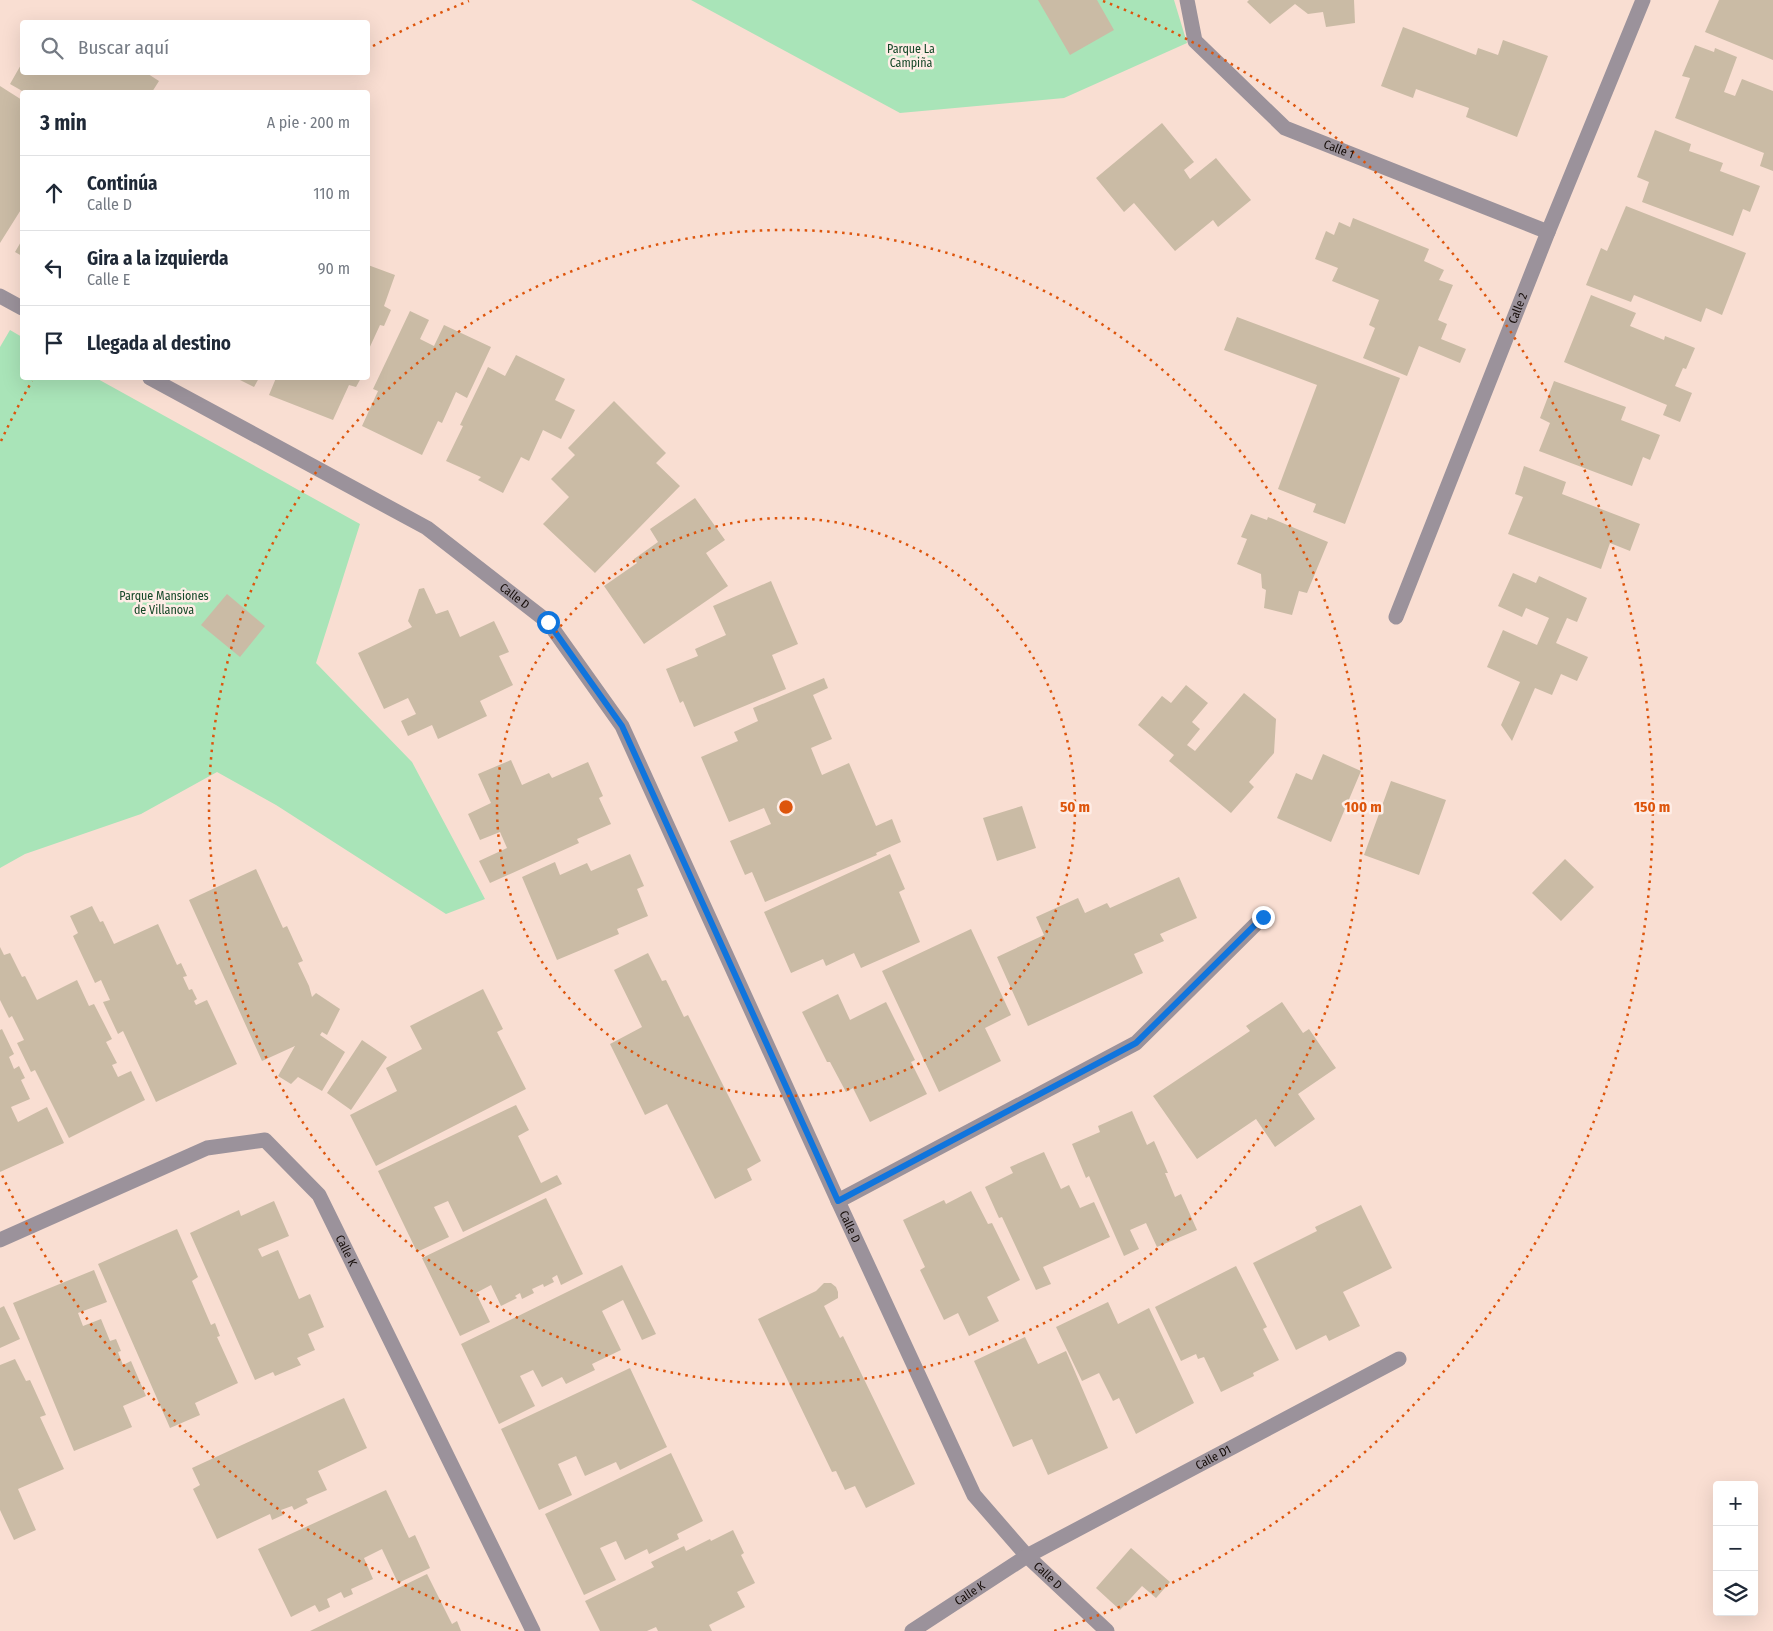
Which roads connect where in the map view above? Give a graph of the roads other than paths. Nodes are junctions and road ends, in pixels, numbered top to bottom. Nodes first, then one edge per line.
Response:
1 (1187, 0) edge
2 (1643, 0) edge
3 (1548, 232) junction
4 (0, 296) edge
5 (20, 307) edge
6 (154, 380) edge
7 (1396, 617) dead end
8 (1263, 917) dead end
9 (838, 1201) junction
10 (0, 1240) edge
11 (1399, 1359) dead end
12 (1027, 1556) junction
13 (533, 1631) edge
14 (912, 1631) edge
15 (1107, 1631) edge

1 - 3 street, Calle 1
2 - 3 street, Calle 2
3 - 7 street, Calle 2
4 - 5 street
6 - 9 street, Calle D
8 - 9 street
9 - 12 street, Calle D
10 - 13 street, Calle K
11 - 12 street, Calle D1
12 - 14 street, Calle K
12 - 15 street, Calle D

